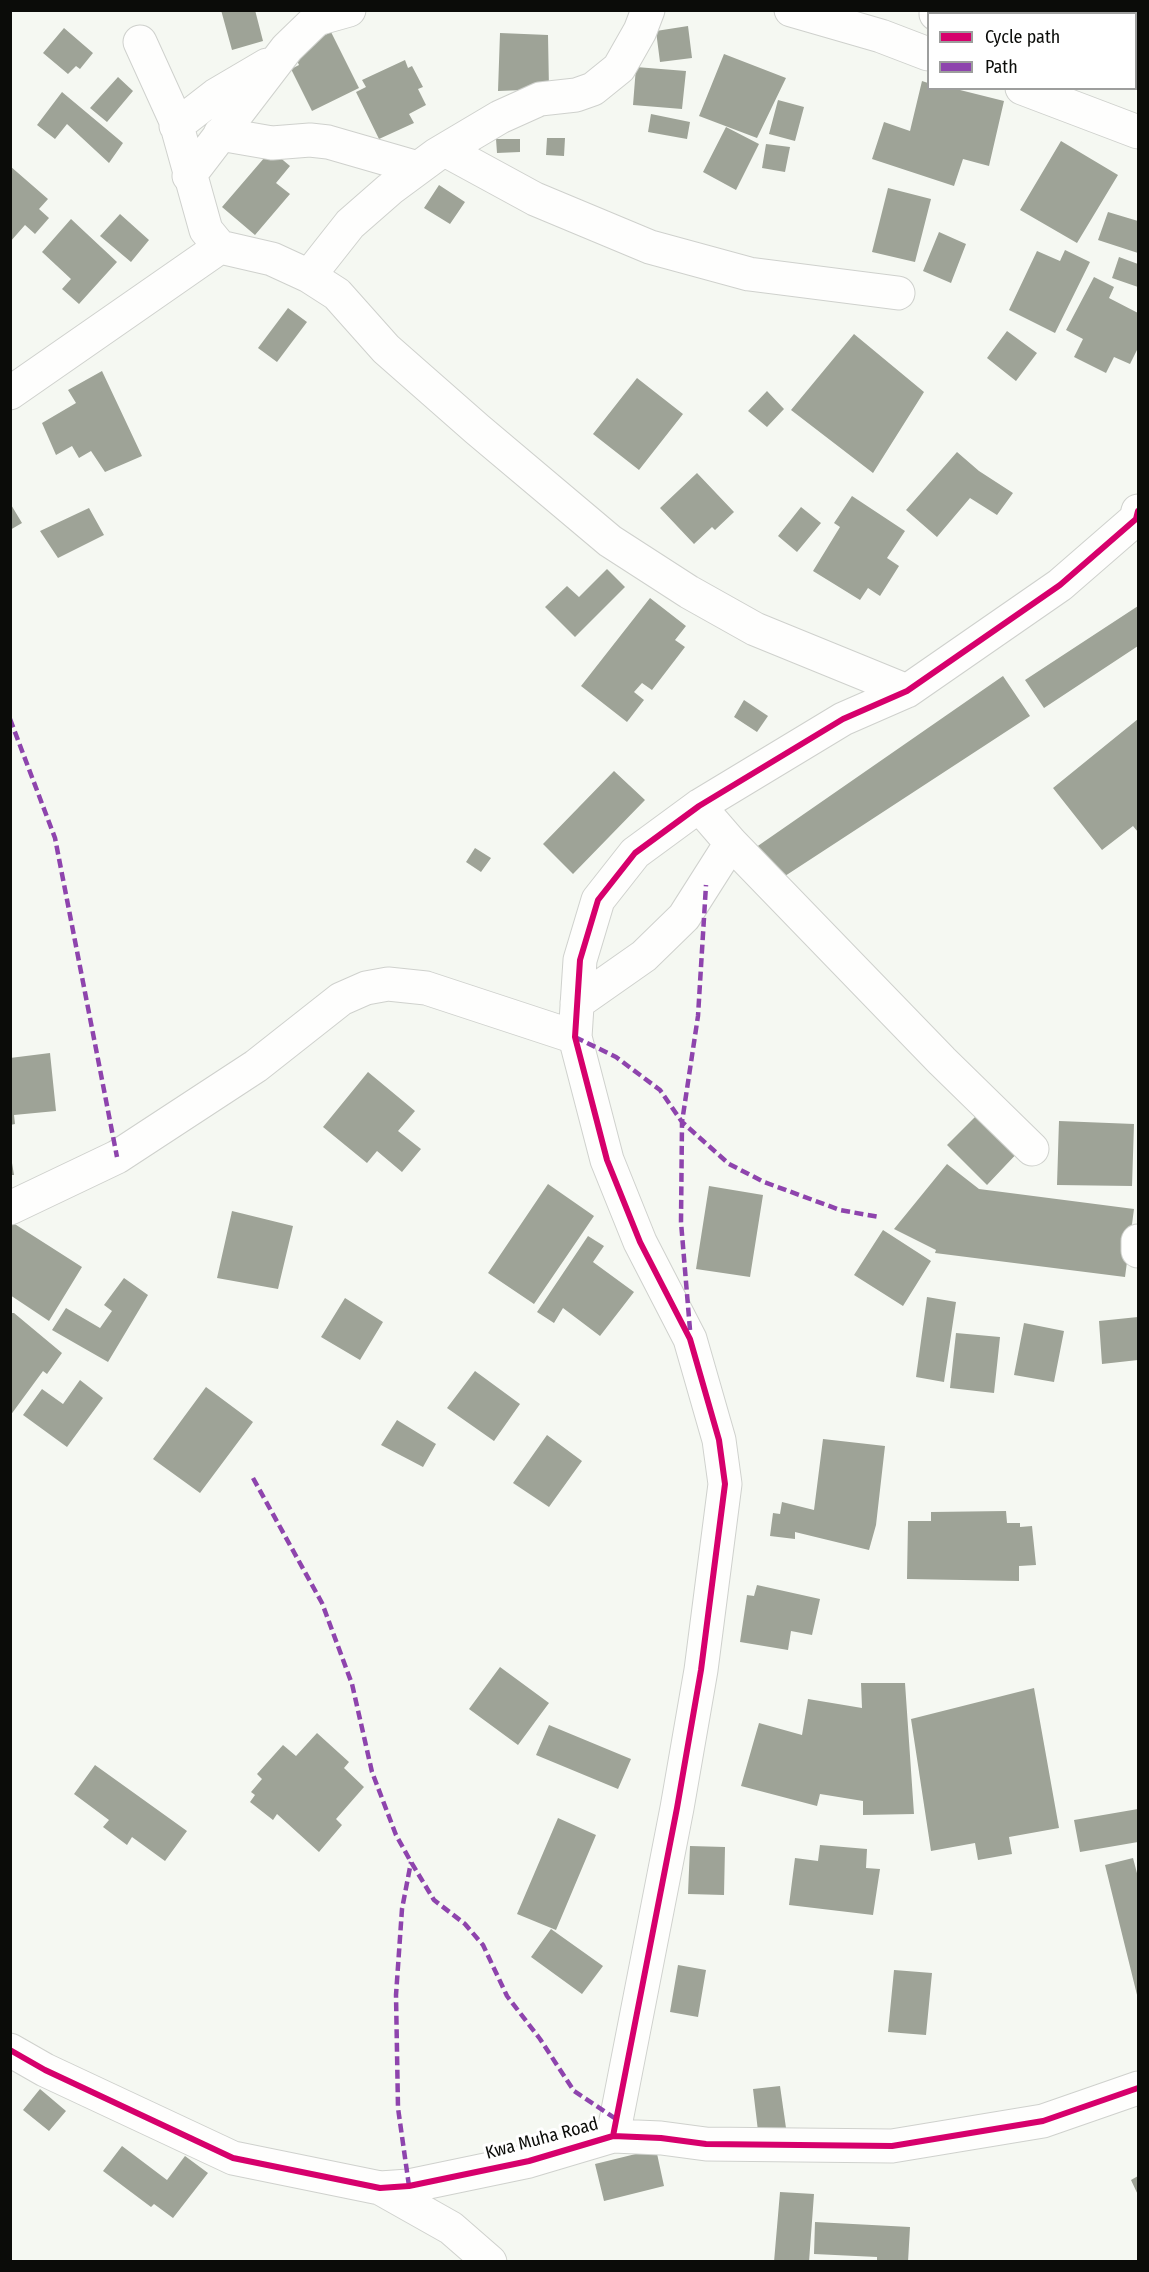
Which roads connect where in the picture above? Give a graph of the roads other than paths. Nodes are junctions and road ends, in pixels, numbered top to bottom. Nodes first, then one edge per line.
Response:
1 (349, 10) edge
2 (648, 10) edge
3 (791, 10) edge
4 (320, 15) edge
5 (140, 42) dead end
6 (925, 44) edge
7 (277, 60) junction
8 (1027, 90) edge
9 (176, 126) junction
10 (1138, 132) edge
11 (220, 134) junction
12 (445, 150) junction
13 (418, 168) junction
14 (189, 176) junction
15 (220, 247) junction
16 (309, 276) junction
17 (898, 293) dead end
18 (10, 393) edge
19 (1138, 517) edge
20 (906, 691) junction
21 (699, 806) junction
22 (731, 843) junction
23 (577, 1003) junction
24 (575, 1037) junction
25 (1032, 1149) dead end
26 (10, 1208) edge
27 (1138, 1241) edge
28 (1138, 1251) edge
29 (10, 2050) edge
30 (1138, 2088) edge
31 (613, 2136) junction
32 (380, 2188) junction
33 (490, 2262) edge

1 - 4 street
2 - 12 street
3 - 6 street
4 - 7 street
5 - 9 street
7 - 9 street
7 - 11 street
8 - 10 street
9 - 14 street
11 - 13 street
11 - 14 street
12 - 13 street
12 - 17 street
13 - 16 street
14 - 15 street
15 - 16 street
15 - 18 street
16 - 20 street
19 - 20 street
20 - 21 street
21 - 22 street
21 - 23 street
22 - 23 street
22 - 25 street
23 - 24 street
24 - 26 street
24 - 31 street
27 - 28 street
29 - 32 street, Kwa Muha Road
30 - 31 street, Kwa Muha Road
31 - 32 street, Kwa Muha Road
32 - 33 street

